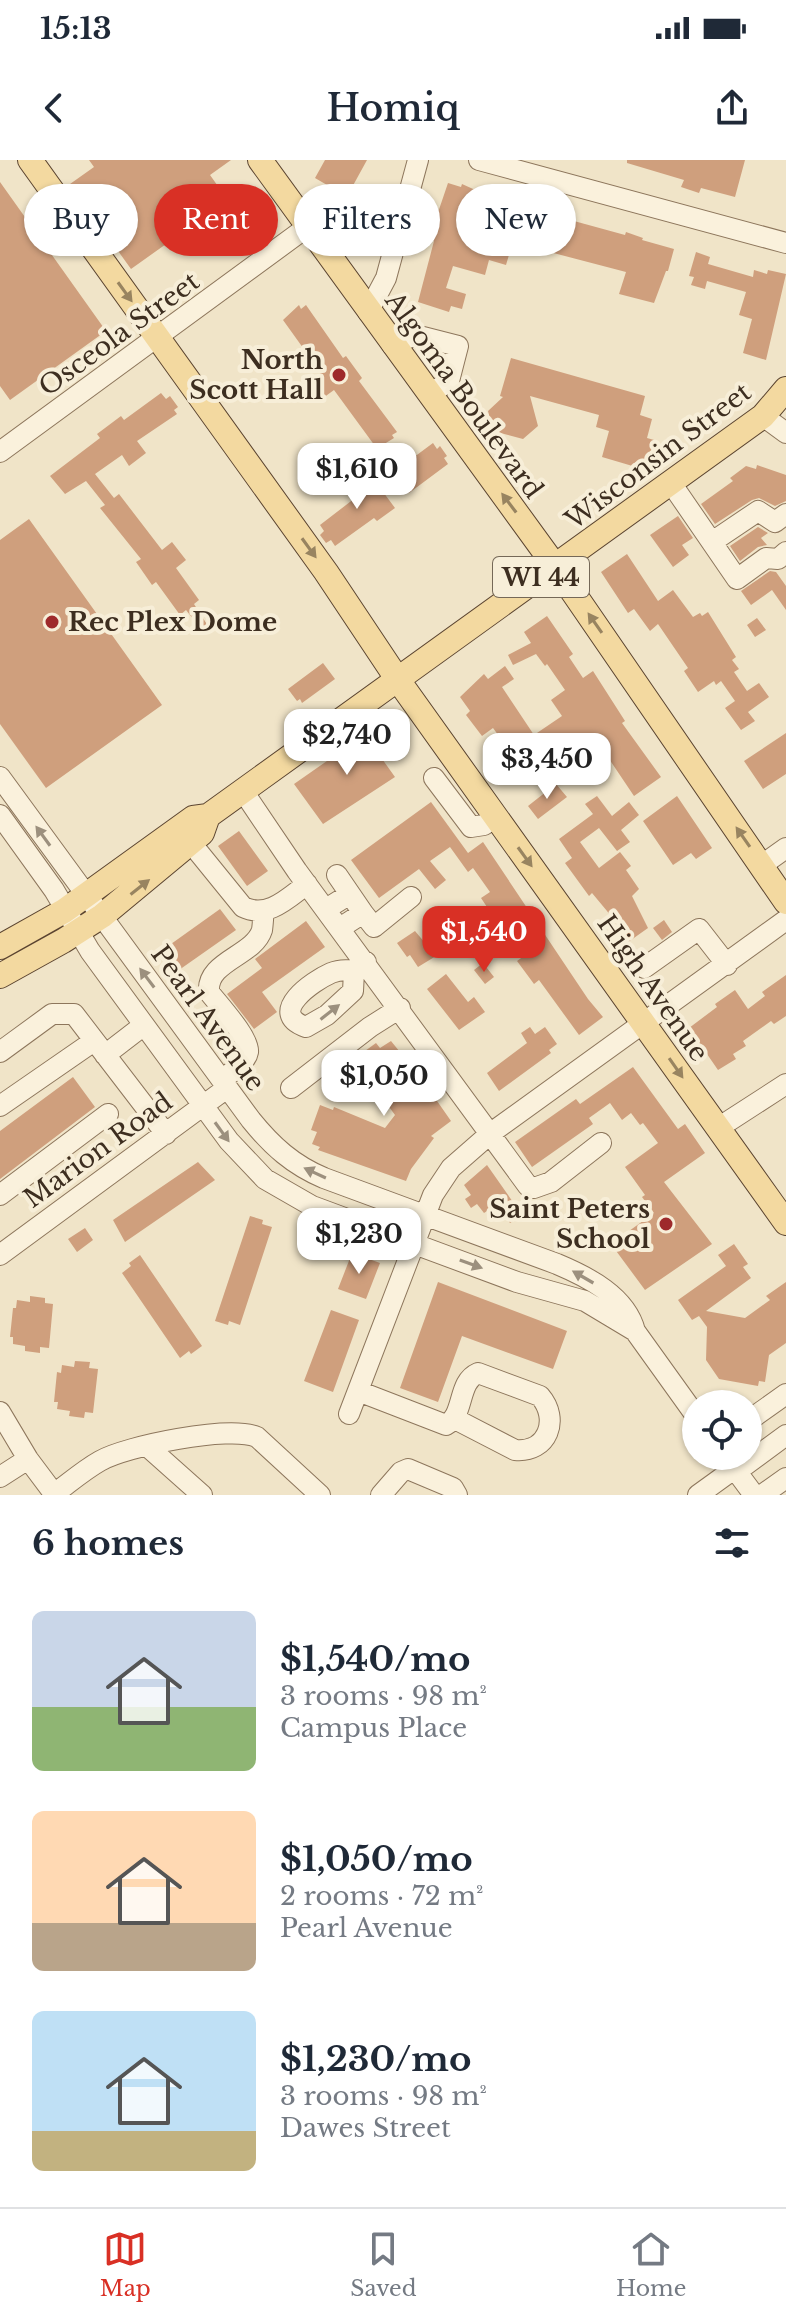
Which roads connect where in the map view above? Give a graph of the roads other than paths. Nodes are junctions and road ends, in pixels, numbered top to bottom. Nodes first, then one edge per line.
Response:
1 (30, 160) edge
2 (260, 160) edge
3 (418, 160) edge
4 (479, 160) edge
5 (294, 208) edge
6 (294, 237) edge
7 (786, 243) edge
8 (328, 256) edge
9 (368, 312) junction
10 (157, 338) junction
11 (392, 345) junction
12 (786, 389) edge
13 (429, 395) junction
14 (763, 416) junction
15 (786, 433) edge
16 (0, 452) edge
17 (671, 483) junction
18 (786, 514) edge
19 (712, 542) junction
20 (786, 552) edge
21 (555, 566) junction
22 (398, 680) junction
23 (0, 777) edge
24 (434, 778) dead end
25 (243, 791) junction
26 (0, 815) edge
27 (208, 816) junction
28 (496, 816) junction
29 (191, 843) junction
30 (786, 848) edge
31 (762, 865) junction
32 (337, 875) dead end
33 (307, 884) junction
34 (350, 894) junction
35 (87, 895) junction
36 (411, 897) dead end
37 (786, 902) edge
38 (326, 909) junction
39 (264, 910) junction
40 (64, 911) junction
41 (363, 913) junction
42 (102, 916) junction
43 (786, 920) edge
44 (340, 928) junction
45 (77, 933) junction
46 (0, 947) edge
47 (727, 965) junction
48 (644, 968) dead end
49 (0, 976) edge
50 (400, 1008) junction
51 (645, 1024) junction
52 (144, 1025) junction
53 (100, 1048) junction
54 (0, 1052) edge
55 (224, 1084) junction
56 (786, 1084) edge
57 (291, 1088) dead end
58 (203, 1105) junction
59 (0, 1106) edge
60 (108, 1114) dead end
61 (718, 1128) junction
62 (491, 1133) junction
63 (166, 1134) junction
64 (601, 1143) dead end
65 (0, 1195) edge
66 (423, 1215) junction
67 (786, 1223) edge
68 (413, 1243) junction
69 (4, 1245) edge
70 (635, 1331) junction
71 (358, 1391) junction
72 (786, 1394) edge
73 (682, 1396) edge
74 (762, 1411) edge
75 (0, 1412) edge
76 (349, 1414) dead end
77 (455, 1419) junction
78 (786, 1435) edge
79 (147, 1446) junction
80 (762, 1448) edge
81 (28, 1459) junction
82 (726, 1470) edge
83 (735, 1470) edge
84 (0, 1477) edge
85 (786, 1478) edge
86 (54, 1494) edge
87 (202, 1495) edge
88 (320, 1495) edge
89 (381, 1495) edge
90 (457, 1495) edge
91 (698, 1495) edge
92 (754, 1495) edge
93 (762, 1495) edge

1 -> 10 main road, High Avenue
2 - 5 main road, Algoma Boulevard
3 - 9 street
4 - 7 street
6 - 10 street, Osceola Street
8 - 9 main road, Algoma Boulevard
9 - 11 main road, Algoma Boulevard
10 - 16 street, Osceola Street
10 -> 22 main road, High Avenue
11 - 13 main road, Algoma Boulevard
11 - 13 street
12 - 14 main road, Wisconsin Street / WI 44
21 -> 13 main road, Algoma Boulevard
14 - 15 street
14 - 17 main road, Wisconsin Street / WI 44
17 - 19 street
17 - 21 main road, Wisconsin Street / WI 44
18 - 19 street
19 - 20 street
21 - 22 main road, Wisconsin Street / WI 44
31 -> 21 main road, Algoma Boulevard
22 - 25 main road, Wisconsin Street / WI 44
22 - 28 main road, High Avenue
35 -> 23 street, Pearl Avenue
24 - 28 street
25 - 27 main road, Wisconsin Street / WI 44
25 - 33 street
26 - 40 street, Pearl Avenue
27 - 29 main road, Wisconsin Street / WI 44
27 - 35 main road, Wisconsin Street / WI 44
28 -> 51 main road, High Avenue
29 - 39 street
42 -> 29 main road, Wisconsin Street / WI 44
30 - 31 street
31 - 37 main road, Algoma Boulevard
32 - 34 street
33 - 38 street
33 - 39 street
34 - 38 street
34 - 41 street
35 - 40 main road, Wisconsin Street / WI 44
35 - 42 street, Pearl Avenue
36 - 41 street
38 - 44 street
39 - 55 street, Marion Road
40 - 45 street, Pearl Avenue
40 - 46 main road, Wisconsin Street / WI 44
41 - 44 street
42 - 45 main road, Wisconsin Street / WI 44
55 -> 42 street, Pearl Avenue
43 - 47 street
44 - 50 street
45 - 49 main road, Wisconsin Street / WI 44
45 - 52 street, Pearl Avenue
47 - 48 street
47 - 51 street
50 - 57 street
50 - 62 street
51 -> 61 main road, High Avenue
51 - 62 street
52 - 53 street
52 - 58 street, Pearl Avenue
53 - 54 street
53 - 59 street
53 - 63 street
55 - 58 street, Marion Road
66 -> 55 street, Pearl Avenue
56 - 61 street
58 - 63 street, Marion Road
58 -> 68 street, Pearl Avenue
60 - 65 street
61 - 67 main road, High Avenue
62 - 64 street
62 - 66 street
63 - 69 street, Marion Road
66 - 68 street
70 -> 66 street, Pearl Avenue
68 -> 70 street, Pearl Avenue
68 - 71 street
70 - 73 street, Pearl Avenue
71 - 76 street
71 - 77 street
72 - 74 street
75 - 81 street
77 - 77 street
78 - 80 street
79 - 86 street
79 - 87 street
79 - 88 street
81 - 84 street
81 - 86 street
82 - 91 street
83 - 92 street
85 - 93 street
89 - 90 street

